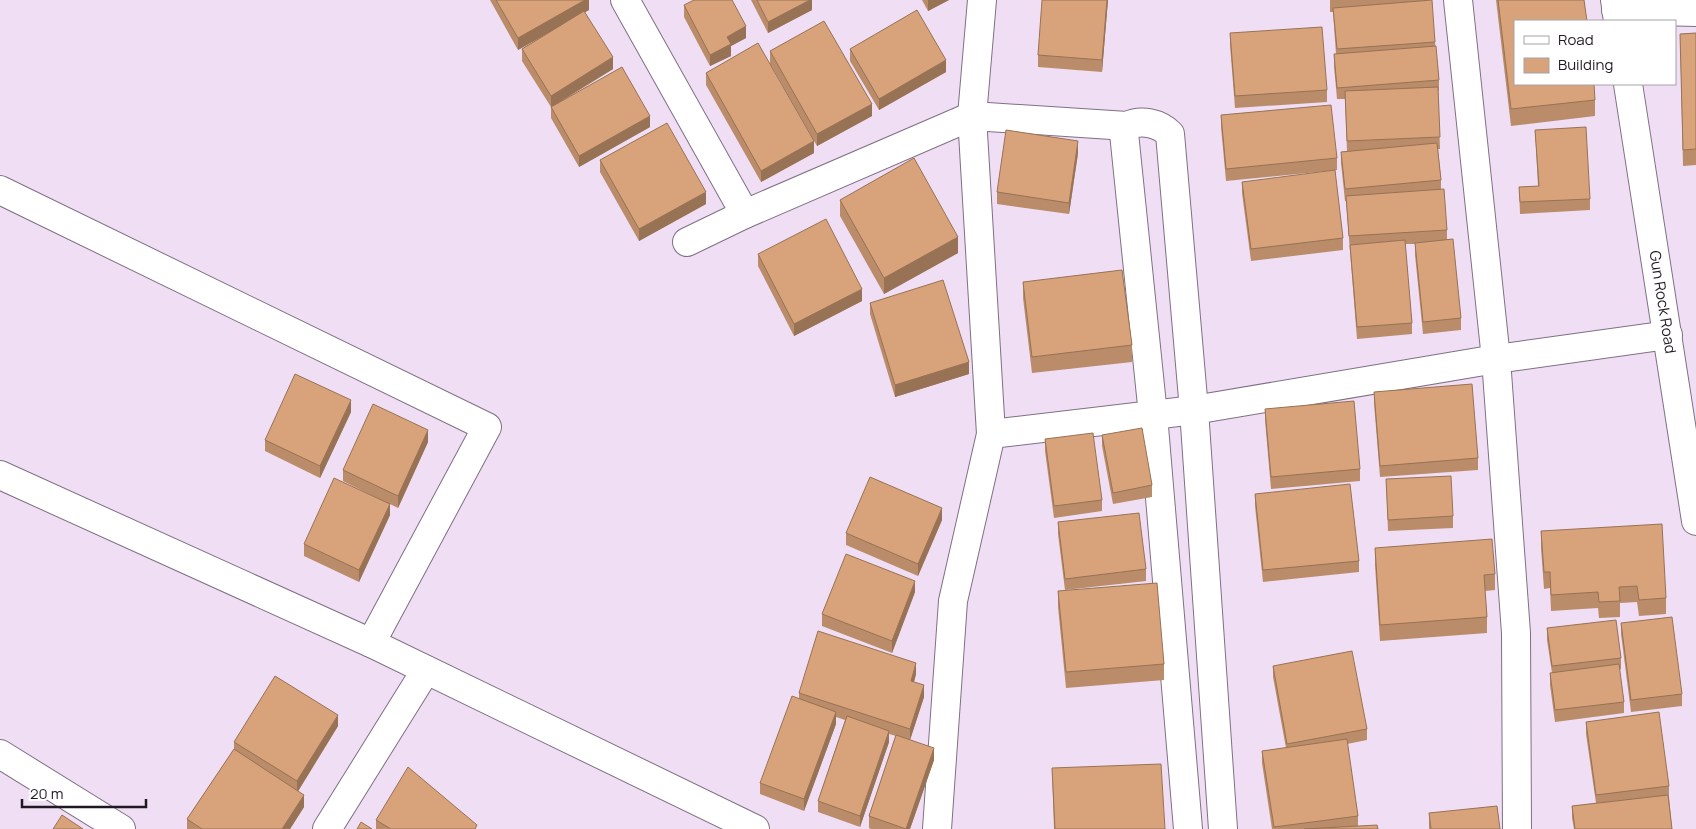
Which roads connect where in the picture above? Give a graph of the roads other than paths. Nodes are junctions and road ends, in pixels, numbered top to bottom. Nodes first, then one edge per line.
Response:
1 (626, 0) edge
2 (982, 0) edge
3 (1458, 0) edge
4 (1616, 10) edge
5 (1696, 12) edge
6 (1628, 85) edge
7 (972, 116) junction
8 (1127, 126) junction
9 (0, 190) edge
10 (745, 214) junction
11 (687, 242) dead end
12 (1668, 335) junction
13 (1496, 359) junction
14 (1194, 410) junction
15 (1153, 415) junction
16 (992, 434) junction
17 (0, 475) edge
18 (1696, 521) edge
19 (370, 643) junction
20 (426, 670) junction
21 (0, 754) edge
22 (121, 829) edge
23 (327, 829) edge
24 (755, 829) edge
25 (937, 829) edge
26 (1188, 829) edge
27 (1223, 829) edge
28 (1517, 829) edge

1 - 10 street
2 - 7 street
3 - 13 street
4 - 5 street
6 - 12 street, Gun Rock Road
7 - 8 street
7 - 10 street
7 - 16 street
8 - 14 street
8 - 15 street
9 - 19 street
10 - 11 street
12 - 13 street
12 - 18 street, Gun Rock Road
13 - 14 street
13 - 28 street
14 - 15 street
14 - 27 street
15 - 16 street
15 - 26 street
16 - 25 street
17 - 19 street
19 - 20 street
20 - 23 street
20 - 24 street
21 - 22 street

